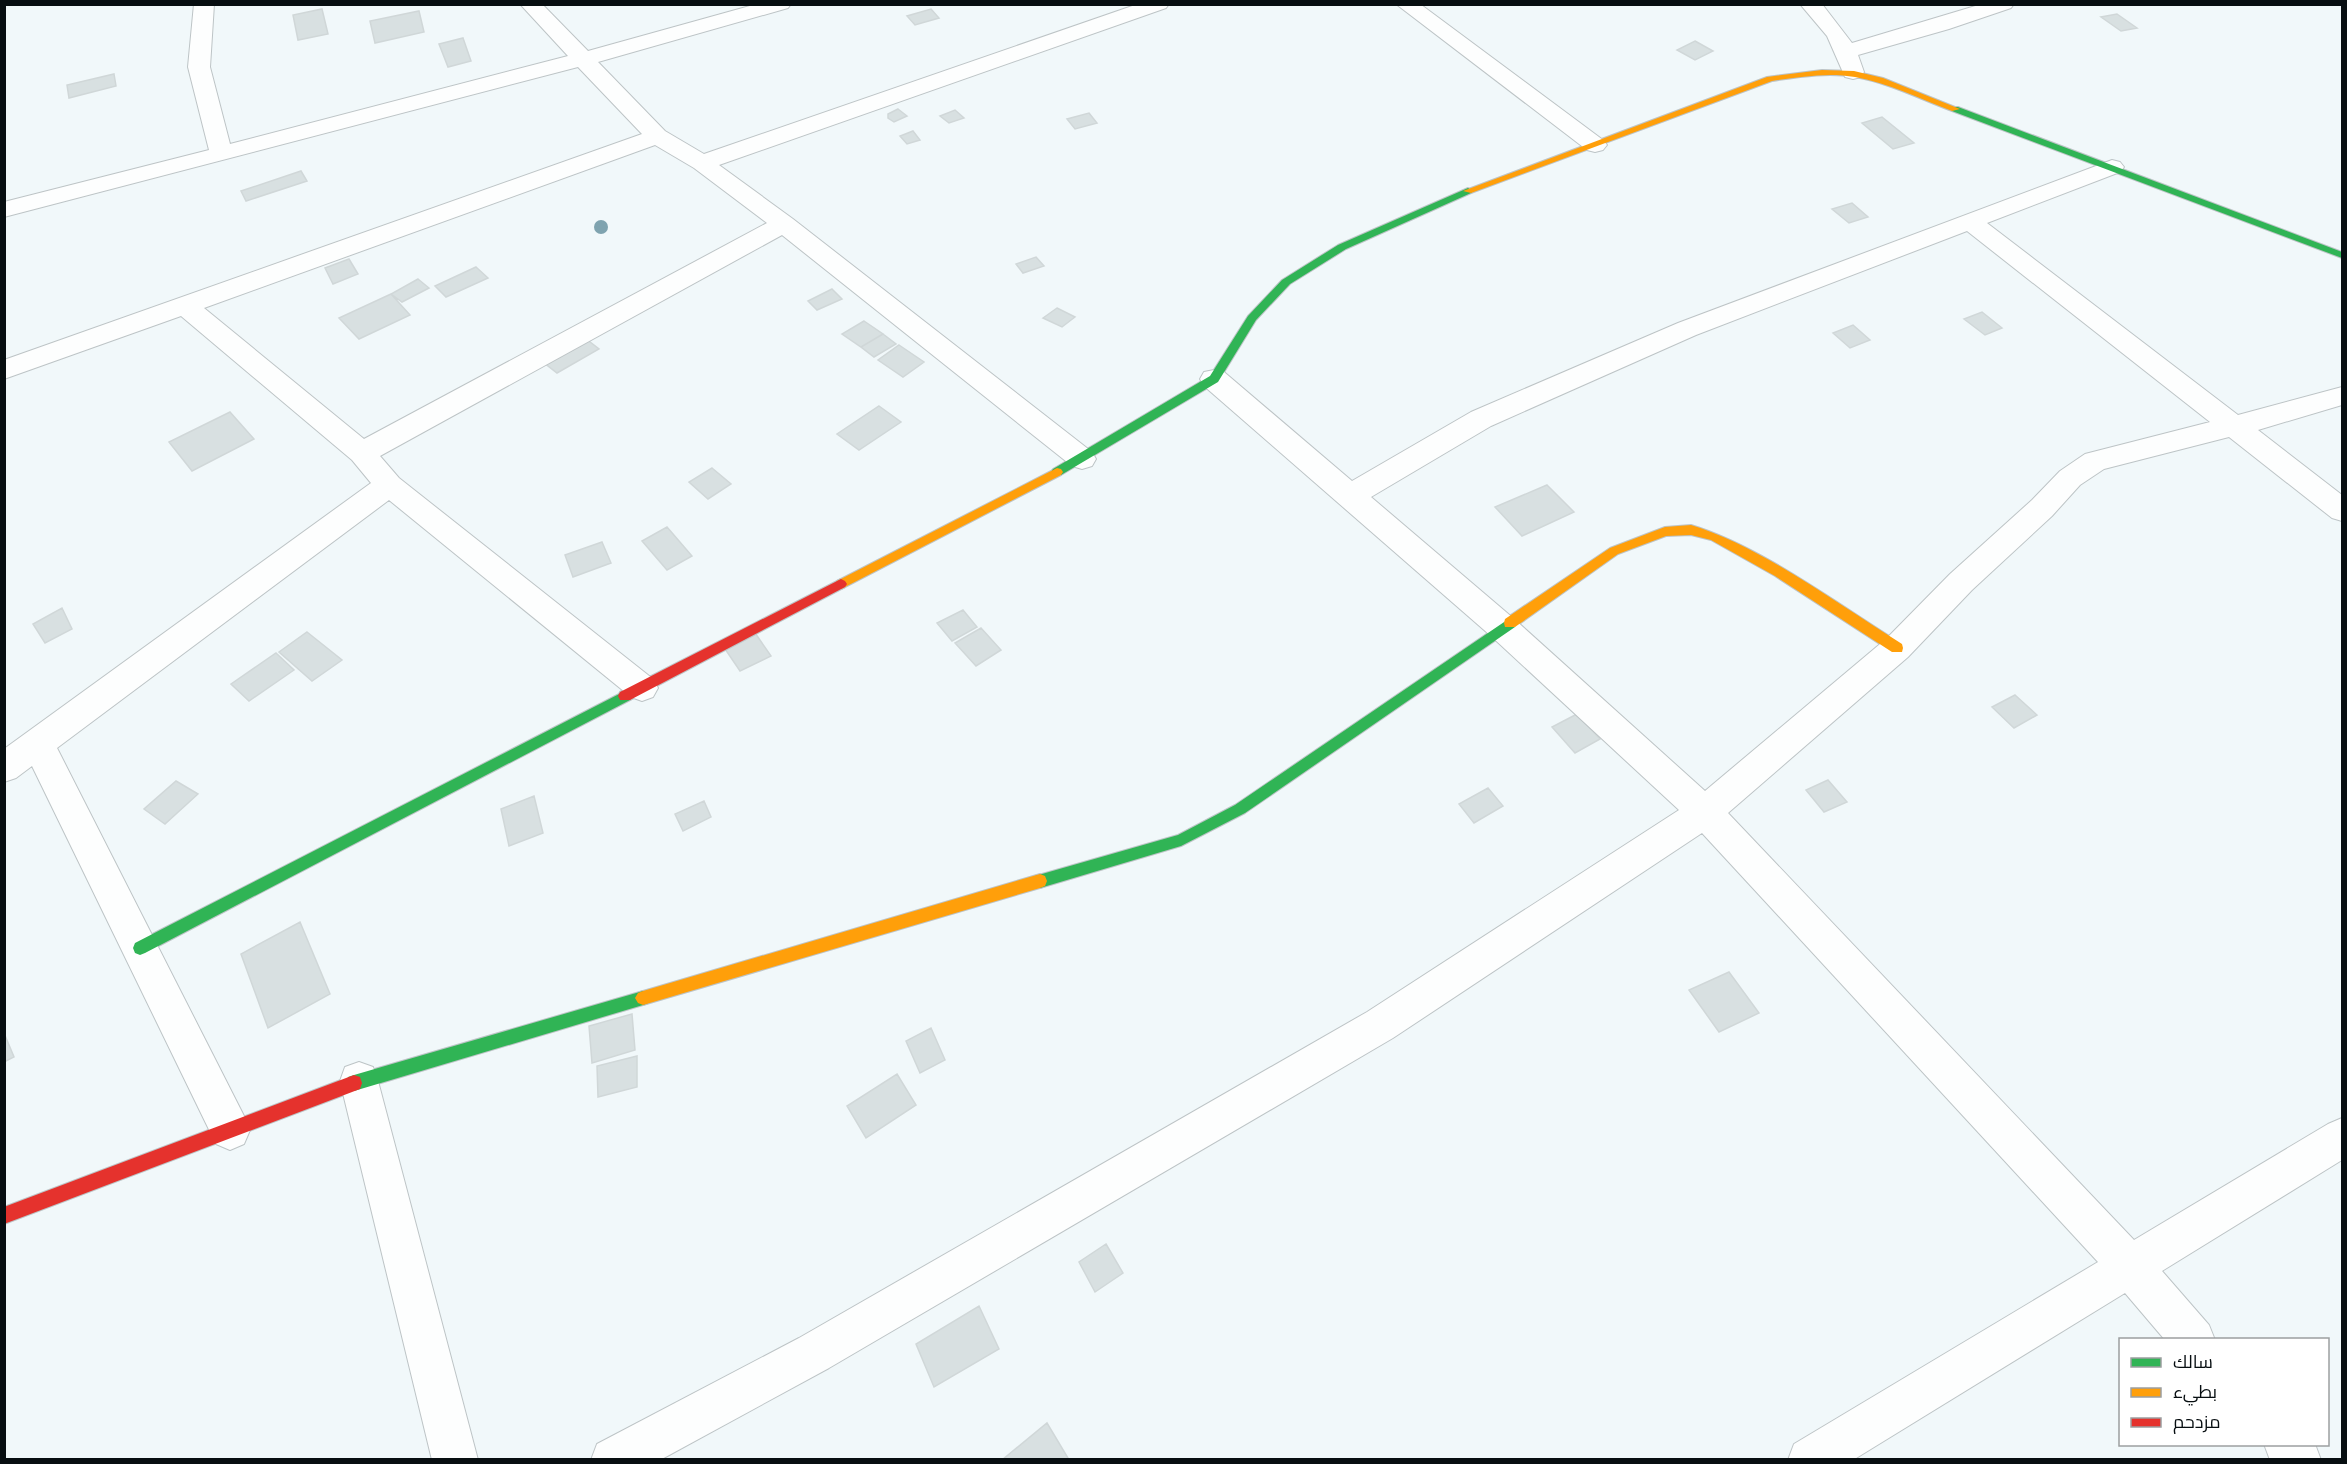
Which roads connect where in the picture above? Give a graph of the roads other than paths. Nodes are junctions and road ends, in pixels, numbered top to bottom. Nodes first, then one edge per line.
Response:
1 (204, 4) edge
2 (530, 4) edge
3 (781, 4) edge
4 (1158, 4) edge
5 (1406, 4) edge
6 (1810, 4) edge
7 (2004, 4) edge
8 (1848, 51) junction
9 (583, 60) junction
10 (1853, 74) junction
11 (657, 136) junction
12 (1595, 145) junction
13 (221, 153) junction
14 (702, 163) junction
15 (2112, 167) junction
16 (4, 210) edge
17 (1969, 221) junction
18 (784, 224) junction
19 (2343, 255) edge
20 (186, 306) junction
21 (4, 370) edge
22 (1214, 379) junction
23 (2343, 396) edge
24 (2234, 426) junction
25 (363, 453) junction
26 (1082, 459) junction
27 (389, 485) junction
28 (1350, 496) junction
29 (2343, 510) edge
30 (1502, 627) junction
31 (1897, 648) junction
32 (642, 688) junction
33 (38, 744) junction
34 (4, 768) edge
35 (1705, 812) junction
36 (140, 948) junction
37 (359, 1081) junction
38 (230, 1130) junction
39 (2343, 1138) edge
40 (4, 1216) edge
41 (2129, 1265) junction
42 (2192, 1338) edge
43 (2288, 1446) edge
44 (455, 1460) edge
45 (613, 1460) edge
46 (1810, 1460) edge
47 (2299, 1460) edge

1 - 13 street
2 - 9 street
3 - 9 street
4 - 14 street
5 - 12 street
6 - 8 street
7 - 8 street
8 - 10 street
9 - 11 street
9 - 13 street
10 - 12 street
10 - 15 street
11 - 14 street
11 - 20 street
12 - 22 street
13 - 16 street
14 - 18 street
15 - 17 street
15 - 19 street
17 - 24 street
17 - 28 street
18 - 25 street
18 - 26 street
20 - 21 street
20 - 25 street
22 - 26 street
22 - 28 street
23 - 24 street
24 - 29 street
24 - 31 street
25 - 27 street
26 - 32 street
27 - 32 street
27 - 33 street
28 - 30 street
30 - 31 street
30 - 35 street
30 - 37 street
31 - 35 street
32 - 36 street
33 - 34 street
33 - 36 street
35 - 41 street
35 - 45 street
36 - 38 street
37 - 38 street
37 - 44 street
38 - 40 street
39 - 41 street
41 - 42 street
41 - 46 street
43 - 47 street

